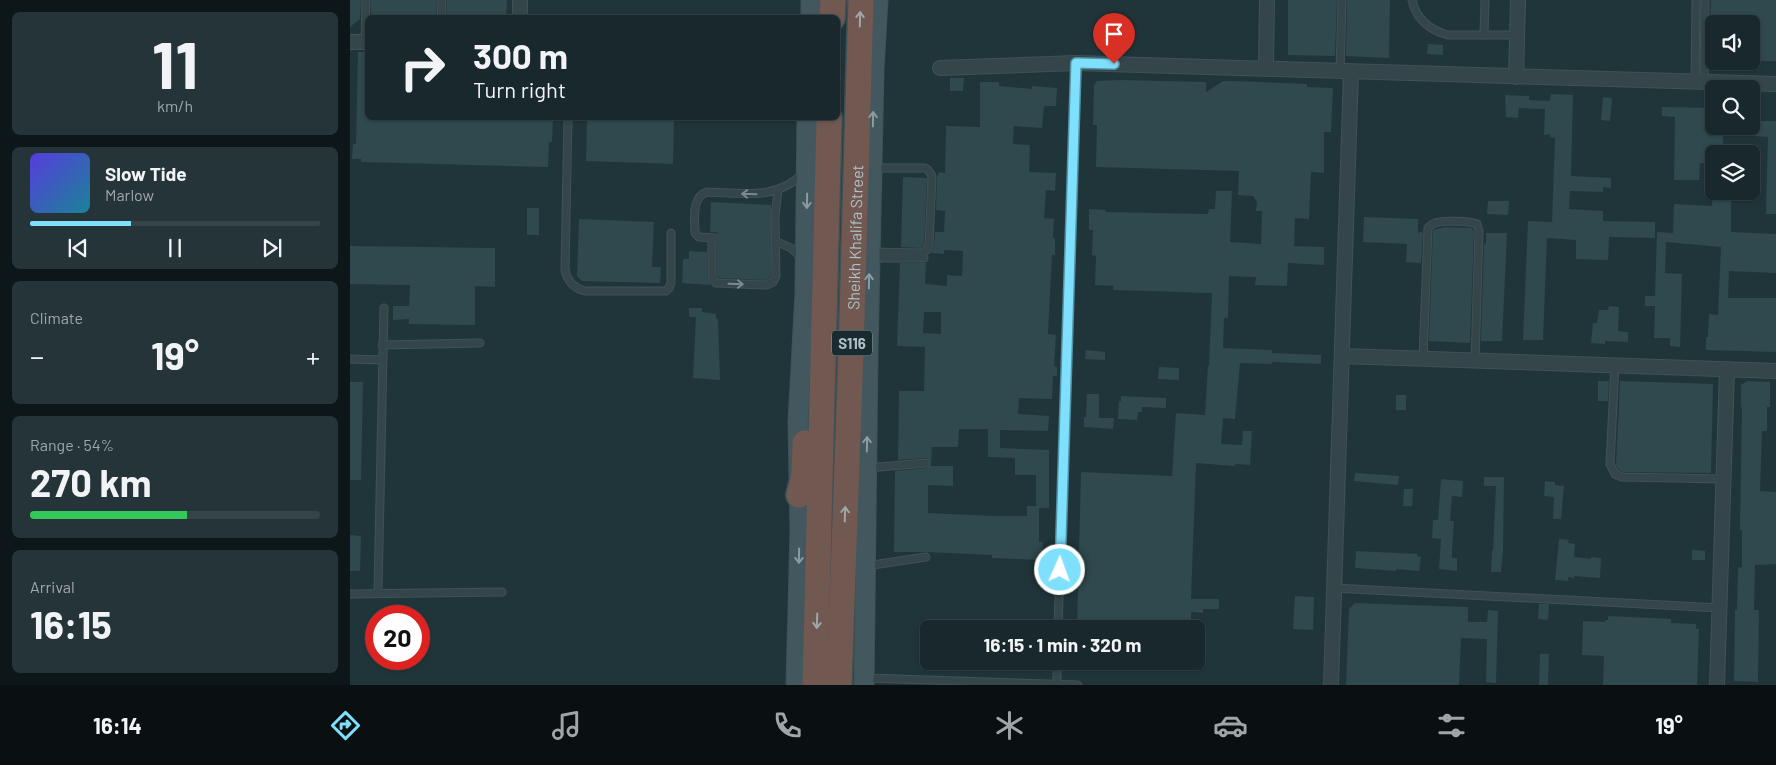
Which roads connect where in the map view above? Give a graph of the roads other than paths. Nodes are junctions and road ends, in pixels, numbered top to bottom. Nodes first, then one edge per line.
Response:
1 (366, 0) edge
2 (442, 0) edge
3 (520, 0) edge
4 (805, 0) edge
5 (811, 0) edge
6 (832, 0) edge
7 (861, 0) edge
8 (878, 0) edge
9 (1267, 0) edge
10 (1342, 0) edge
11 (1412, 0) edge
12 (1485, 0) edge
13 (1518, 0) edge
14 (1696, 0) edge
15 (1705, 0) edge
16 (366, 15) edge
17 (441, 15) edge
18 (520, 15) edge
19 (804, 15) edge
20 (811, 15) edge
21 (832, 15) edge
22 (1484, 35) junction
23 (1517, 35) junction
24 (350, 42) edge
25 (365, 42) edge
26 (1076, 63) junction
27 (940, 68) dead end
28 (1266, 68) junction
29 (1345, 72) junction
30 (1516, 78) junction
31 (1699, 82) junction
32 (1776, 84) edge
33 (568, 120) edge
34 (808, 120) edge
35 (829, 120) edge
36 (807, 168) junction
37 (872, 168) junction
38 (778, 190) junction
39 (671, 233) dead end
40 (776, 242) junction
41 (870, 255) junction
42 (924, 258) dead end
43 (806, 263) junction
44 (823, 300) junction
45 (384, 308) dead end
46 (480, 343) dead end
47 (382, 345) junction
48 (1342, 356) junction
49 (350, 359) edge
50 (1423, 359) junction
51 (382, 360) junction
52 (1475, 361) junction
53 (1615, 365) junction
54 (1727, 369) junction
55 (1776, 371) edge
56 (926, 463) dead end
57 (866, 468) junction
58 (1723, 479) junction
59 (799, 495) junction
60 (843, 550) junction
61 (926, 556) dead end
62 (866, 566) junction
63 (1334, 588) junction
64 (378, 592) junction
65 (502, 592) dead end
66 (350, 594) edge
67 (1720, 608) junction
68 (1058, 620) edge
69 (796, 662) junction
70 (1059, 670) edge
71 (887, 682) edge
72 (861, 683) edge
73 (952, 683) edge
74 (790, 685) edge
75 (796, 685) edge
76 (815, 685) edge
77 (839, 685) edge
78 (1062, 685) edge
79 (1078, 685) edge
80 (1331, 685) edge
81 (1717, 685) edge

1 - 16 lane
2 - 17 lane
3 - 18 street
4 - 19 street
5 - 20 main road
6 - 21 highway
60 -> 7 highway, Sheikh Khalifa Street / S116
37 -> 8 main road
9 - 28 street
10 - 29 lane
11 - 22 lane
12 - 22 lane
13 - 23 street
14 - 31 lane
15 - 31 lane
22 - 23 lane
23 - 30 street
24 - 25 street
26 - 27 street
26 - 28 street
26 - 68 lane
28 - 29 street
29 - 30 street
29 - 48 street
30 - 31 street
31 - 32 street
33 - 39 lane
34 - 36 main road
35 - 44 highway, Sheikh Khalifa Street / S116
36 - 38 lane
36 -> 43 main road
37 - 41 main road
37 - 41 lane
38 - 40 lane
38 -> 40 lane
40 - 43 lane
41 - 42 lane
57 -> 41 main road
43 - 59 main road
44 - 59 highway
44 -> 76 highway, Sheikh Khalifa Street / S116
45 - 47 lane
46 - 47 lane
47 - 51 lane
48 - 50 street
48 - 63 street
49 - 51 lane
50 - 52 street
50 - 52 lane
51 - 64 lane
52 - 53 street
53 - 54 street
53 - 58 lane
54 - 55 street
54 - 58 street
56 - 57 lane
57 - 62 main road
58 - 67 street
59 -> 69 main road
60 - 72 highway
60 - 77 highway, Sheikh Khalifa Street / S116
61 - 62 lane
62 - 72 main road
63 - 67 lane
63 - 80 street
64 - 65 lane
64 - 66 lane
67 - 81 street
69 - 74 main road
69 - 75 main road
70 - 78 lane
71 - 72 lane
71 - 73 lane
73 - 78 lane
78 - 79 lane

